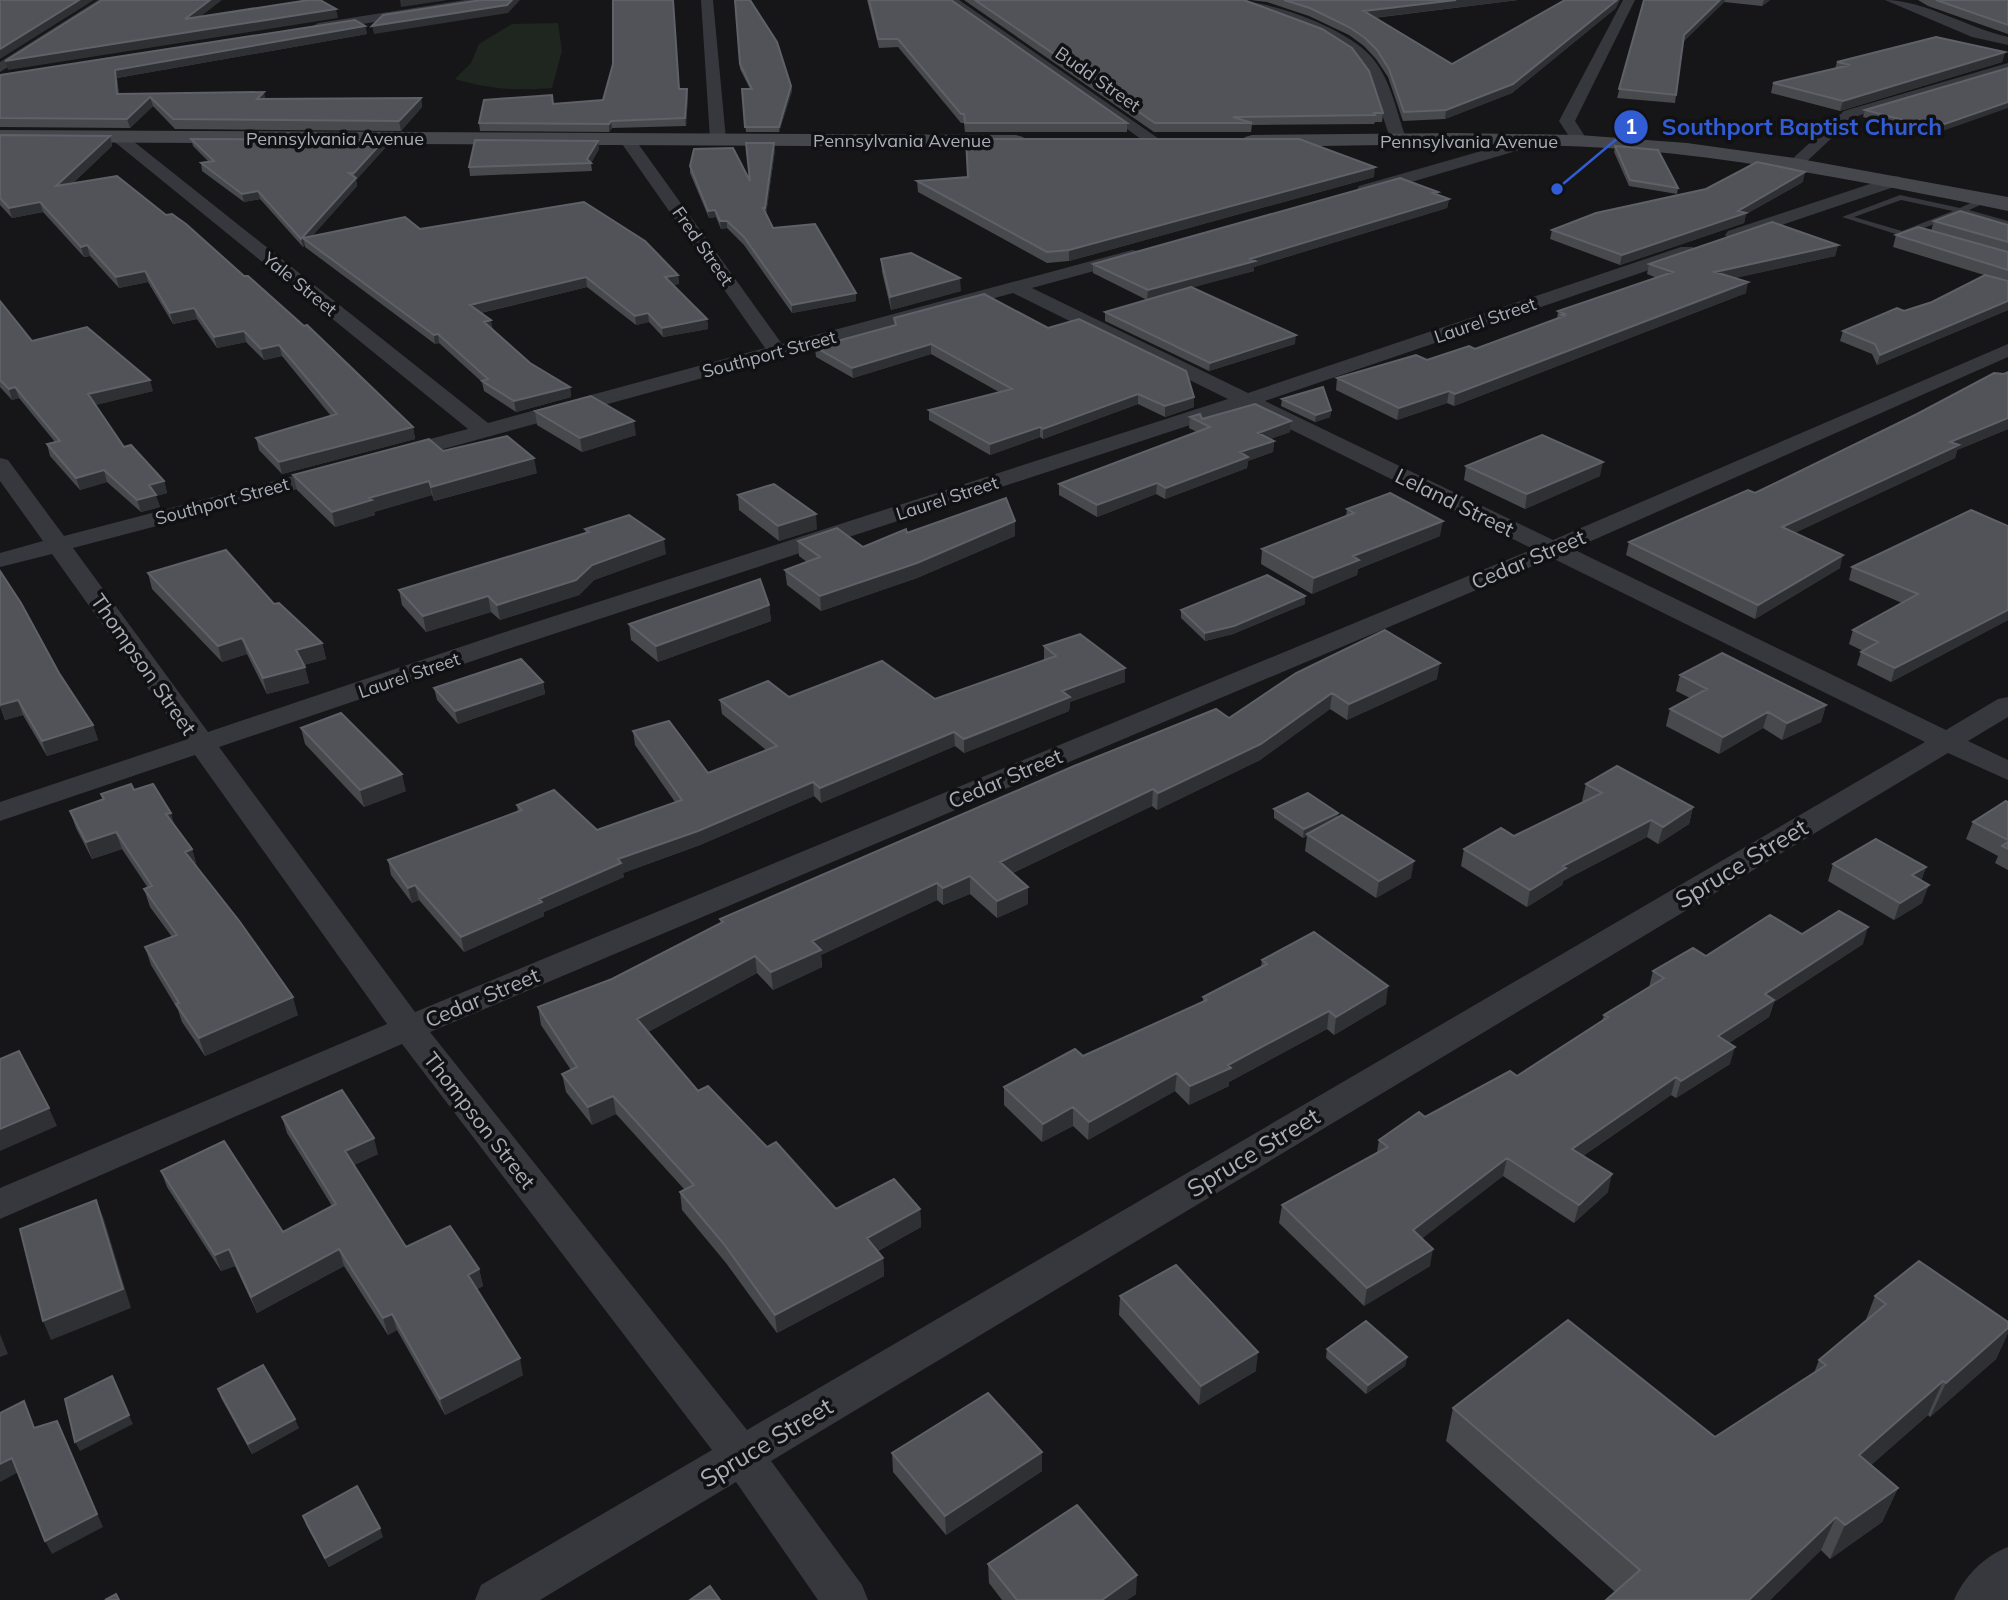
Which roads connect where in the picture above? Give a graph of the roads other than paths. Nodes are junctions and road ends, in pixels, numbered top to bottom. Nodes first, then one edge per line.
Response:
1 (107, 0) edge
2 (489, 0) edge
3 (707, 0) edge
4 (951, 0) edge
5 (1237, 0) edge
6 (1629, 0) edge
7 (1891, 0) edge
8 (299, 30) edge
9 (2008, 41) edge
10 (2008, 66) edge
11 (0, 68) edge
12 (0, 136) edge
13 (117, 136) junction
14 (718, 139) junction
15 (1537, 140) junction
16 (628, 141) junction
17 (1031, 141) edge
18 (1113, 141) edge
19 (1161, 141) joint
20 (1236, 141) edge
21 (1399, 141) junction
22 (1580, 141) junction
23 (1796, 163) junction
24 (1894, 181) junction
25 (1345, 195) edge
26 (1986, 199) junction
27 (2008, 204) edge
28 (1961, 211) junction
29 (2008, 223) edge
30 (1909, 231) junction
31 (1922, 234) edge
32 (1147, 251) edge
33 (1015, 287) junction
34 (2008, 350) edge
35 (778, 352) junction
36 (1244, 401) junction
37 (484, 431) junction
38 (380, 460) edge
39 (0, 465) edge
40 (355, 466) edge
41 (59, 544) junction
42 (1553, 549) junction
43 (0, 560) edge
44 (2008, 705) edge
45 (1947, 741) junction
46 (201, 745) junction
47 (2008, 771) edge
48 (0, 812) edge
49 (408, 1028) junction
50 (0, 1204) edge
51 (741, 1456) junction
52 (2008, 1568) edge
53 (498, 1600) edge
54 (845, 1600) edge
55 (1977, 1600) edge

1 - 11 street
2 - 8 street
3 - 14 street
4 - 19 street, Budd Street
5 - 21 street
6 - 22 street
7 - 9 street
10 - 23 street
12 - 13 main road, Pennsylvania Avenue
13 - 16 main road, Pennsylvania Avenue
13 - 37 street, Yale Street
14 - 16 main road, Pennsylvania Avenue
14 - 17 main road, Pennsylvania Avenue
15 - 21 main road, Pennsylvania Avenue
15 - 22 main road, Pennsylvania Avenue
15 - 25 street
16 - 35 street, Fred Street
18 - 19 main road
20 - 21 main road, Pennsylvania Avenue
22 - 23 main road, Pennsylvania Avenue
23 - 24 main road, Pennsylvania Avenue
24 - 26 main road, Pennsylvania Avenue
24 - 36 street, Laurel Street
26 - 27 main road, Pennsylvania Avenue
26 - 28 lane
28 - 29 lane
28 - 30 lane
28 - 30 lane
30 - 31 lane
32 - 33 street, Southport Street
33 - 35 street, Southport Street
33 - 36 street, Leland Street
34 - 42 street, Cedar Street
35 - 37 street, Southport Street
36 - 42 street, Leland Street
36 - 46 street, Laurel Street
37 - 38 street, Southport Street
39 - 41 street, Thompson Street
40 - 41 street, Southport Street
41 - 43 street, Southport Street
41 - 46 street, Thompson Street
42 - 45 street, Leland Street
42 - 49 street, Cedar Street
44 - 45 street, Spruce Street
45 - 47 street, Leland Street
45 - 51 street, Spruce Street
46 - 48 street, Laurel Street
46 - 49 street, Thompson Street
49 - 50 street, Cedar Street
49 - 51 street, Thompson Street
51 - 53 street, Spruce Street
51 - 54 street, Thompson Street
52 - 55 street

